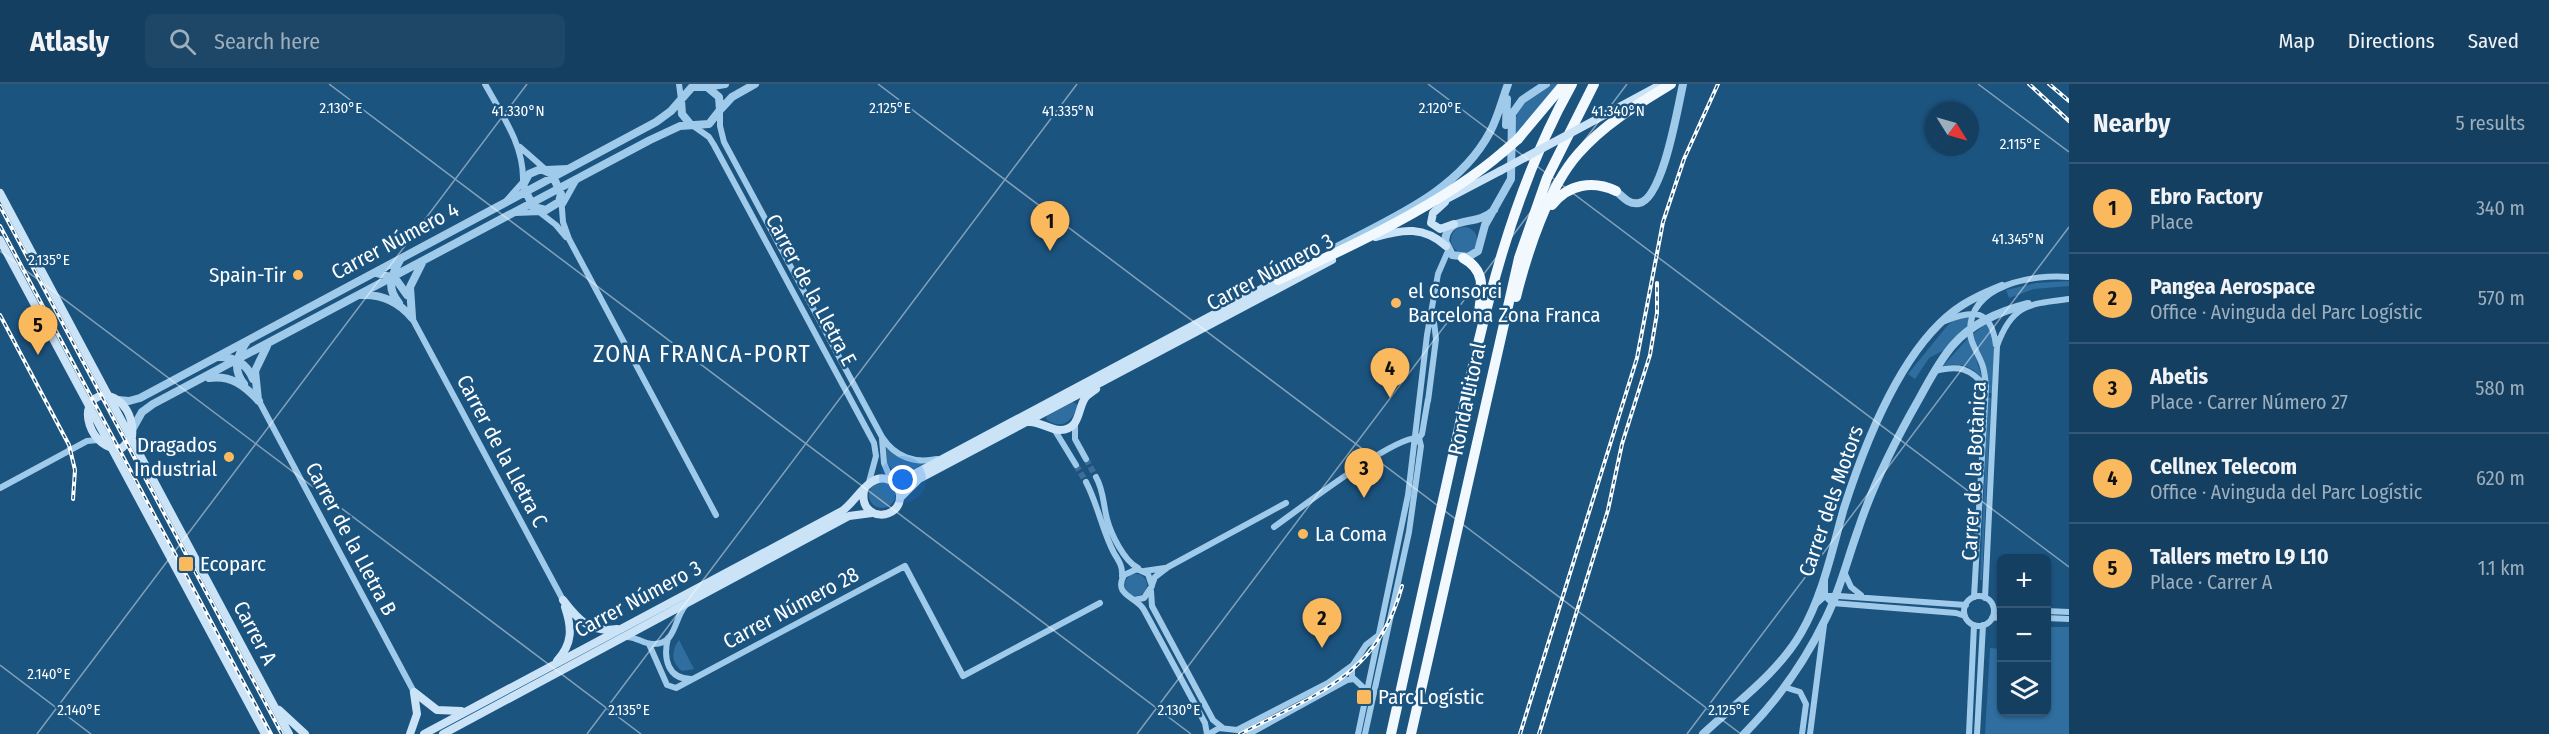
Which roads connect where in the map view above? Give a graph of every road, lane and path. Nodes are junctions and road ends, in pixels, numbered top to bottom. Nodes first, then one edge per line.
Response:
1 (485, 84) edge
2 (679, 84) edge
3 (725, 84) edge
4 (754, 84) edge
5 (1509, 84) edge
6 (1546, 84) edge
7 (1564, 84) edge
8 (1572, 84) edge
9 (1594, 84) edge
10 (1663, 84) edge
11 (1671, 84) edge
12 (1683, 84) edge
13 (705, 85) edge
14 (681, 99) junction
15 (720, 110) junction
16 (692, 125) junction
17 (1514, 140) junction
18 (516, 141) junction
19 (571, 167) junction
20 (545, 169) junction
21 (554, 177) junction
22 (523, 182) junction
23 (1616, 191) joint
24 (0, 193) edge
25 (524, 193) junction
26 (1451, 197) junction
27 (561, 199) junction
28 (505, 203) junction
29 (537, 210) junction
30 (1494, 210) junction
31 (1469, 222) junction
32 (1454, 224) junction
33 (1539, 229) junction
34 (1376, 237) junction
35 (569, 239) junction
36 (0, 240) edge
37 (1482, 240) junction
38 (1447, 249) junction
39 (400, 258) junction
40 (1461, 258) junction
41 (424, 260) junction
42 (374, 273) junction
43 (2066, 276) edge
44 (392, 277) junction
45 (1438, 278) junction
46 (1278, 280) junction
47 (2002, 286) junction
48 (356, 297) junction
49 (2069, 300) edge
50 (2028, 304) junction
51 (407, 307) junction
52 (1432, 311) junction
53 (1973, 313) junction
54 (412, 318) joint
55 (1986, 320) junction
56 (1941, 322) junction
57 (1428, 329) junction
58 (1969, 331) junction
59 (249, 339) junction
60 (269, 344) junction
61 (1996, 346) junction
62 (215, 357) junction
63 (237, 360) junction
64 (1432, 367) junction
65 (1935, 371) junction
66 (1471, 373) junction
67 (1107, 378) junction
68 (202, 379) junction
69 (255, 383) junction
70 (1986, 387) junction
71 (247, 388) junction
72 (108, 395) junction
73 (1428, 399) junction
74 (118, 400) junction
75 (259, 401) junction
76 (89, 407) junction
77 (1024, 423) junction
78 (1075, 423) junction
79 (133, 428) junction
80 (1053, 429) junction
81 (879, 433) junction
82 (1417, 438) junction
83 (131, 439) junction
84 (98, 440) junction
85 (1478, 440) junction
86 (112, 448) junction
87 (944, 458) junction
88 (1086, 459) tunnel mouth
89 (1076, 465) tunnel mouth
90 (1096, 477) tunnel mouth
91 (891, 480) junction
92 (869, 482) junction
93 (1086, 482) tunnel mouth
94 (0, 488) edge
95 (1416, 488) junction
96 (864, 490) junction
97 (900, 498) junction
98 (1286, 503) dead end
99 (872, 513) junction
100 (716, 515) dead end
101 (1274, 527) dead end
102 (1168, 567) junction
103 (1142, 570) junction
104 (1826, 573) junction
105 (1845, 574) junction
106 (1122, 579) junction
107 (1151, 588) junction
108 (1825, 596) junction
109 (1865, 597) junction
110 (1974, 597) junction
111 (1985, 598) junction
112 (563, 600) junction
113 (1134, 600) junction
114 (1834, 600) junction
115 (691, 601) junction
116 (1100, 603) dead end
117 (1815, 605) junction
118 (1966, 605) junction
119 (1993, 606) junction
120 (1998, 608) edge
121 (2051, 611) edge
122 (2069, 612) edge
123 (1965, 616) junction
124 (1997, 617) edge
125 (1992, 618) junction
126 (2051, 618) edge
127 (2069, 619) edge
128 (1825, 621) junction
129 (1974, 625) junction
130 (1983, 625) junction
131 (622, 633) junction
132 (1380, 633) junction
133 (668, 638) junction
134 (649, 644) junction
135 (554, 664) junction
136 (1353, 665) junction
137 (693, 679) junction
138 (1354, 679) junction
139 (1784, 687) junction
140 (1367, 691) junction
141 (414, 692) junction
142 (273, 704) junction
143 (471, 709) junction
144 (1229, 731) edge
145 (265, 734) edge
146 (289, 734) edge
147 (305, 734) edge
148 (410, 734) edge
149 (424, 734) edge
150 (443, 734) edge
151 (1208, 734) edge
152 (1249, 734) edge
153 (1358, 734) edge
154 (1365, 734) edge
155 (1391, 734) edge
156 (1411, 734) edge
157 (1703, 734) edge
158 (1744, 734) edge
159 (1802, 734) edge
160 (1810, 734) edge
161 (1969, 734) edge
162 (1977, 734) edge

1 - 18 street
2 - 14 street
3 - 13 street
4 - 15 street
5 - 17 street
5 - 46 street
6 - 17 street
7 - 17 highway
8 - 66 highway, Ronda Litoral
9 - 85 highway, Ronda Litoral
10 - 26 main road, Carrer Número 3, bridge
11 - 33 highway
12 - 23 street
13 - 14 street
13 - 15 street
14 - 16 street
14 - 19 street, Carrer Número 4
15 - 16 street
15 - 81 street, Carrer de la Lletra E
16 - 27 street, Carrer Número 4
16 - 92 street, Carrer de la Lletra E
17 - 30 street
17 - 46 highway, bridge
18 - 20 street
18 - 22 street
19 - 20 street
19 - 21 street, Carrer Número 4
20 - 21 street
20 - 22 street
21 - 25 street, Carrer Número 4
21 - 27 street
22 - 25 street
22 - 28 street
23 - 33 highway
24 - 72 main road
25 - 28 street, Carrer Número 4
25 - 29 street
26 - 32 main road
26 - 34 main road, Carrer Número 3
27 - 29 street, Carrer Número 4
27 - 29 street
27 - 35 street
28 - 39 street, Carrer Número 4
29 - 35 street
29 - 41 street, Carrer Número 4
30 - 31 street
30 - 37 street
31 - 32 street
31 - 37 street
32 - 38 street
33 - 85 highway
34 - 38 main road
34 - 67 main road, Carrer Número 3
35 - 100 street
36 - 76 main road
37 - 40 street
38 - 40 street
38 - 45 street
39 - 42 street, Carrer Número 4
39 - 44 street
40 - 45 street
40 - 66 highway
41 - 44 street, Carrer Número 4
41 - 51 street
42 - 44 street
42 - 59 street, Carrer Número 4
43 - 47 street, Carrer dels Motors
44 - 48 street, Carrer Número 4
44 - 51 street
44 - 51 street
45 - 52 street
46 - 87 main road, Carrer Número 3
47 - 53 street
47 - 56 street, Carrer dels Motors
48 - 51 street
48 - 60 street, Carrer Número 4
49 - 50 street, Carrer dels Motors
50 - 55 street, Carrer dels Motors
50 - 61 street, Carrer de la Botànica
51 - 54 street
52 - 57 street
52 - 64 street
53 - 55 street
53 - 56 street
53 - 58 street
54 - 112 street, Carrer de la Lletra C
55 - 58 street, Carrer dels Motors
55 - 61 street, Carrer de la Botànica
56 - 104 street, Carrer dels Motors
57 - 64 street
57 - 82 street
58 - 65 street, Carrer dels Motors
58 - 70 street, Carrer de la Botànica
59 - 62 street, Carrer Número 4
59 - 63 street
60 - 63 street, Carrer Número 4
60 - 69 street
61 - 111 street, Carrer de la Botànica
62 - 63 street
62 - 74 street, Carrer Número 4
63 - 68 street, Carrer Número 4
63 - 69 street
63 - 71 street
64 - 73 street
65 - 70 street, Carrer de la Botànica
65 - 105 street, Carrer dels Motors
66 - 155 highway, Ronda Litoral
67 - 77 main road, Carrer Número 3
67 - 78 main road
68 - 71 street
68 - 79 street, Carrer Número 4
69 - 75 street
70 - 110 street, Carrer de la Botànica
71 - 75 street
72 - 74 main road
72 - 76 main road
72 - 83 main road
73 - 82 street
73 - 95 street
74 - 79 main road
75 - 141 street, Carrer de la Lletra B
76 - 84 main road
76 - 86 main road
77 - 80 main road
77 - 97 main road, Carrer Número 3
78 - 80 main road
78 - 88 street
79 - 83 main road
80 - 89 street
81 - 87 street, Carrer de la Lletra E
81 - 91 street, Carrer de la Lletra E
82 - 95 street
82 - 101 street
82 - 132 street
83 - 86 main road
83 - 142 main road, Carrer A
84 - 86 main road
84 - 94 street
85 - 156 highway, Ronda Litoral
86 - 145 main road, Carrer A
87 - 91 main road, Carrer Número 3
90 - 103 street
91 - 92 main road
91 - 97 main road
92 - 96 main road
93 - 106 street
95 - 154 street
96 - 99 main road
96 - 131 main road, Carrer Número 3
97 - 99 main road
98 - 102 street
99 - 115 main road, Carrer Número 3
102 - 103 street
102 - 107 street
103 - 106 street
103 - 107 street
104 - 108 street
104 - 117 street, Carrer dels Motors
105 - 109 street
105 - 114 street, Carrer dels Motors
106 - 113 street
107 - 113 street
107 - 144 street
108 - 114 street
108 - 117 street
109 - 114 street
109 - 118 street
110 - 111 street
110 - 118 street
111 - 119 street
112 - 131 main road
112 - 135 main road
113 - 151 street
114 - 123 street
114 - 128 street, Carrer dels Motors
115 - 131 main road, Carrer Número 3
115 - 133 street
116 - 137 street, Carrer Número 28
117 - 157 street, Carrer dels Motors
118 - 123 street
119 - 120 street
119 - 125 street
121 - 122 street
123 - 129 street
124 - 125 street
125 - 130 street
126 - 127 street
128 - 139 street, Carrer dels Motors
128 - 160 street
129 - 130 street
129 - 161 street
130 - 162 street
131 - 134 street
131 - 135 main road, Carrer Número 3
131 - 150 main road, Carrer Número 3
132 - 136 street
132 - 140 street
133 - 134 street
133 - 137 street
134 - 137 street, Carrer Número 28
135 - 143 main road, Carrer Número 3
136 - 138 street
136 - 144 street
138 - 140 street
138 - 152 street
139 - 158 street, Carrer dels Motors
139 - 159 street
140 - 153 street
141 - 143 main road
141 - 148 main road
142 - 146 main road, Carrer A
142 - 147 main road
143 - 149 main road, Carrer Número 3
144 - 151 street

